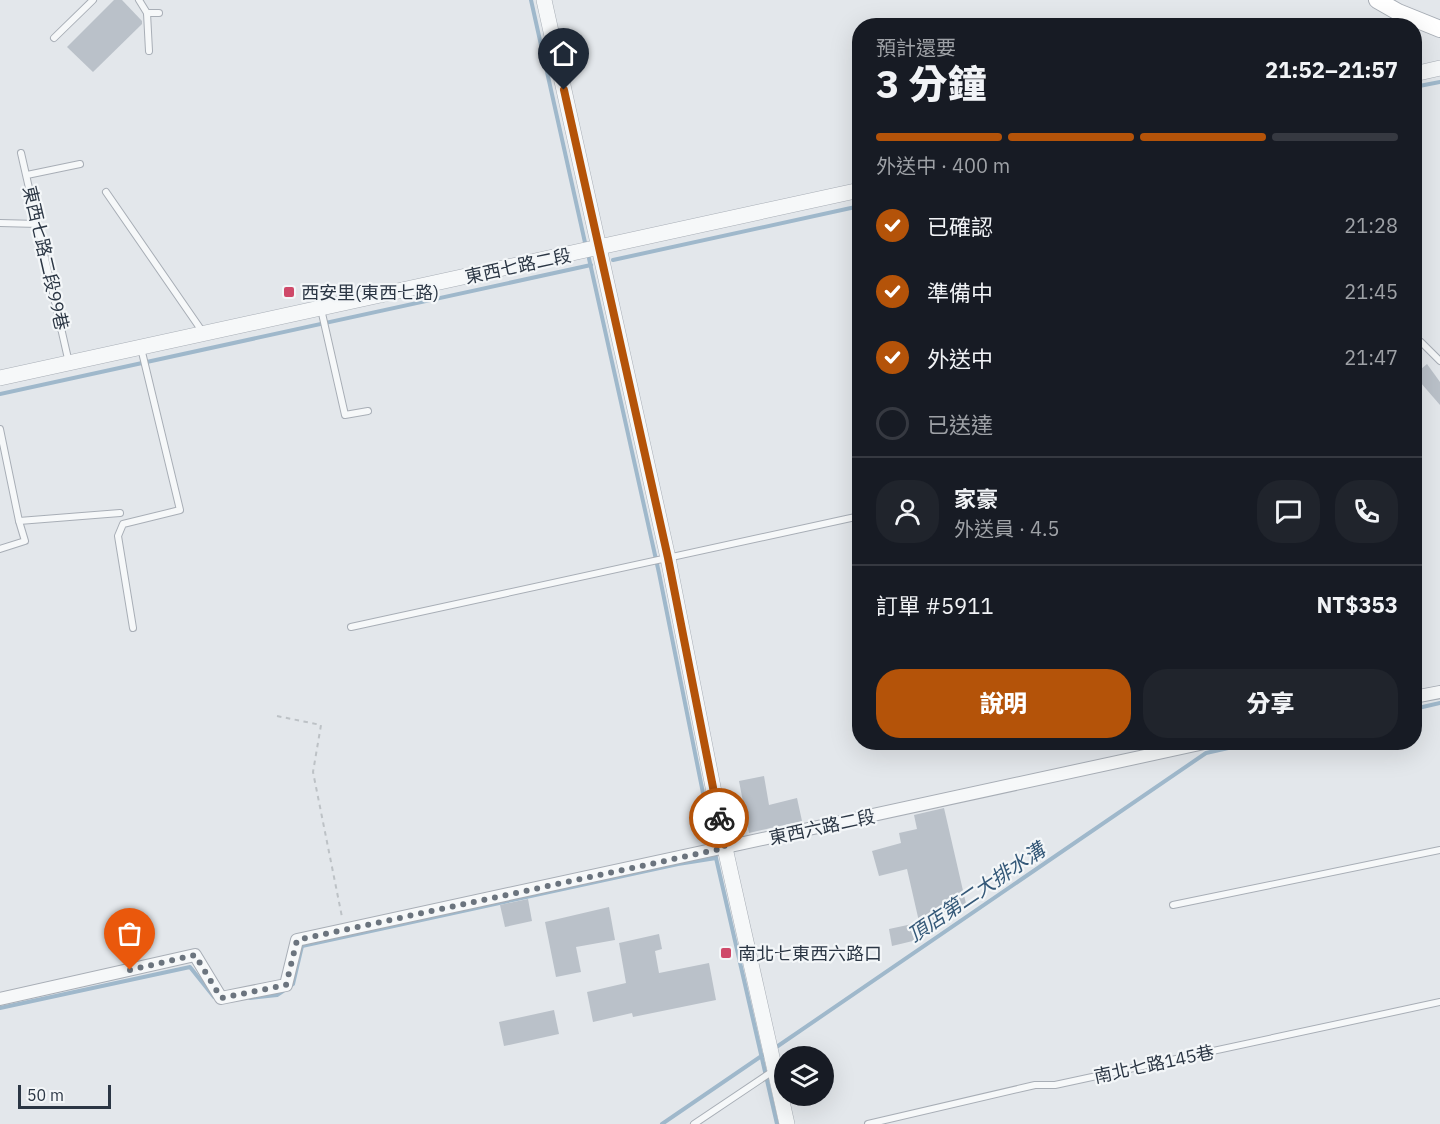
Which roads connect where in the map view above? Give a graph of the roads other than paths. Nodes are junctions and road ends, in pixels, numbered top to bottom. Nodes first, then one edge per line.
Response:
1 (93, 0) edge
2 (139, 0) edge
3 (544, 0) edge
4 (1377, 0) edge
5 (147, 13) junction
6 (159, 13) dead end
7 (1413, 18) edge
8 (1422, 22) edge
9 (1440, 29) edge
10 (54, 38) dead end
11 (149, 51) dead end
12 (1440, 68) edge
13 (1422, 72) edge
14 (21, 153) dead end
15 (80, 164) dead end
16 (27, 175) junction
17 (106, 192) dead end
18 (852, 192) edge
19 (0, 223) edge
20 (38, 224) junction
21 (599, 248) junction
22 (321, 308) junction
23 (204, 334) junction
24 (1422, 343) edge
25 (141, 348) junction
26 (1440, 361) edge
27 (69, 364) junction
28 (0, 378) edge
29 (368, 411) dead end
30 (0, 429) edge
31 (120, 513) dead end
32 (852, 518) edge
33 (20, 521) junction
34 (0, 549) edge
35 (668, 558) junction
36 (351, 627) dead end
37 (133, 628) dead end
38 (1440, 692) edge
39 (1422, 696) edge
40 (1172, 750) edge
41 (725, 848) junction
42 (1440, 850) edge
43 (1173, 905) dead end
44 (0, 999) edge
45 (1440, 1002) edge
46 (774, 1061) edge
47 (774, 1070) edge
48 (783, 1106) edge
49 (694, 1124) edge
50 (787, 1124) edge
51 (868, 1124) edge

1 - 10 lane
2 - 5 lane
3 - 21 street
4 - 7 main road
5 - 6 lane
5 - 11 lane
8 - 9 main road
12 - 13 street
14 - 16 lane, 東西七路二段99巷
15 - 16 lane
16 - 20 lane, 東西七路二段99巷
17 - 23 lane
18 - 21 street, 東西七路二段
19 - 20 lane
20 - 27 lane, 東西七路二段99巷
21 - 22 street, 東西七路二段
21 - 35 street
22 - 23 street, 東西七路二段
22 - 29 lane
23 - 25 street, 東西七路二段
24 - 26 lane
25 - 27 street, 東西七路二段
25 - 37 lane
27 - 28 street, 東西七路二段
30 - 33 lane
31 - 33 lane
32 - 35 lane
33 - 34 lane
35 - 36 lane
35 - 41 street
38 - 39 street
40 - 41 street, 東西六路二段
41 - 44 street, 東西六路二段
41 - 46 street
42 - 43 lane
45 - 51 lane, 南北七路145巷
47 - 49 lane
48 - 50 street

